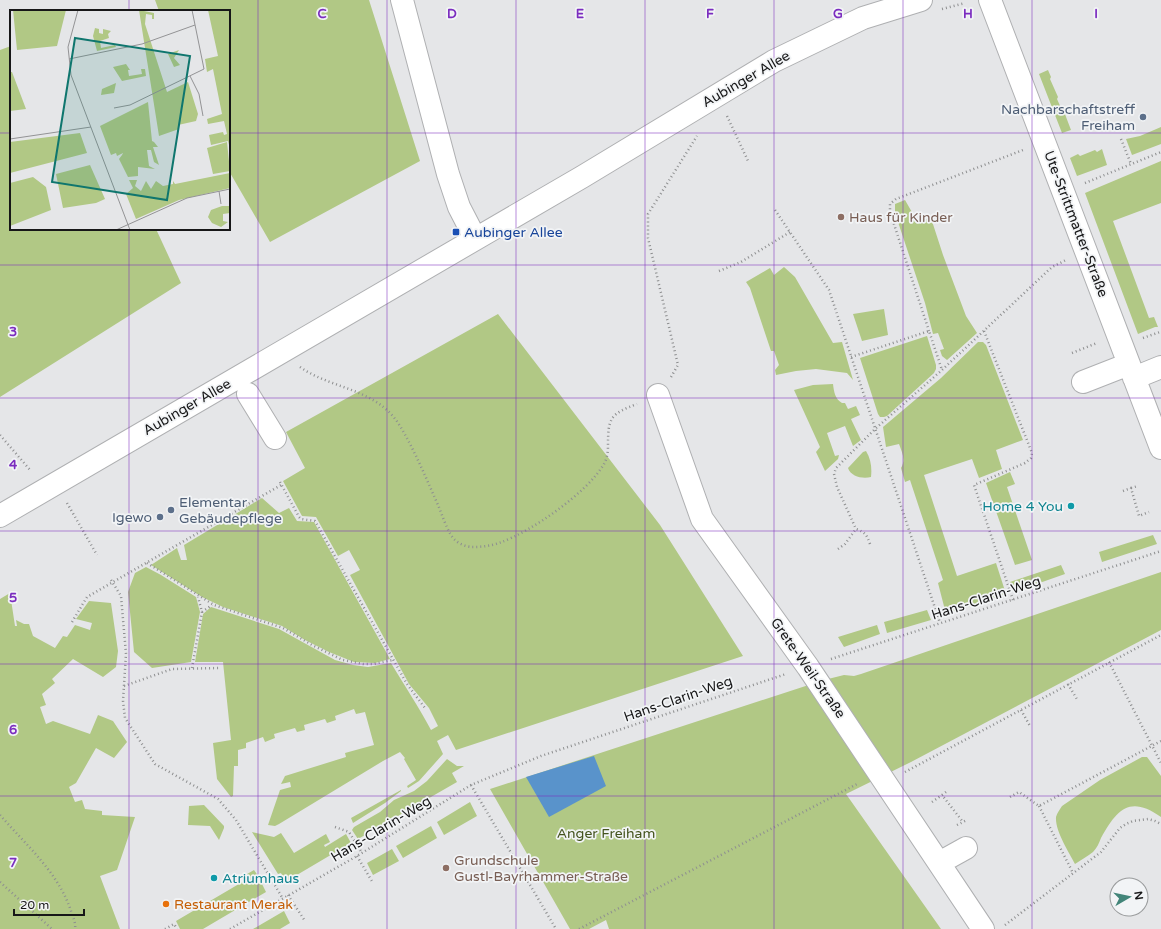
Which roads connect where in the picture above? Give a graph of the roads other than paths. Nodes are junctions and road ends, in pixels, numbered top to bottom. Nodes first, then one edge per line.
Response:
1 (402, 0) edge
2 (921, 0) edge
3 (990, 0) edge
4 (475, 238) junction
5 (1161, 367) edge
6 (1132, 371) junction
7 (1084, 382) dead end
8 (248, 394) dead end
9 (658, 395) road end
10 (275, 438) dead end
11 (1161, 448) edge
12 (0, 516) edge
13 (966, 848) dead end
14 (939, 862) junction
15 (983, 929) edge

1 - 4 street
2 - 4 street, Aubinger Allee
3 - 6 street, Ute-Strittmatter-Straße
4 - 12 street, Aubinger Allee
5 - 6 street
6 - 7 street
6 - 11 street, Ute-Strittmatter-Straße
8 - 10 street
9 - 14 street, Grete-Weil-Straße
13 - 14 street
14 - 15 street, Grete-Weil-Straße

